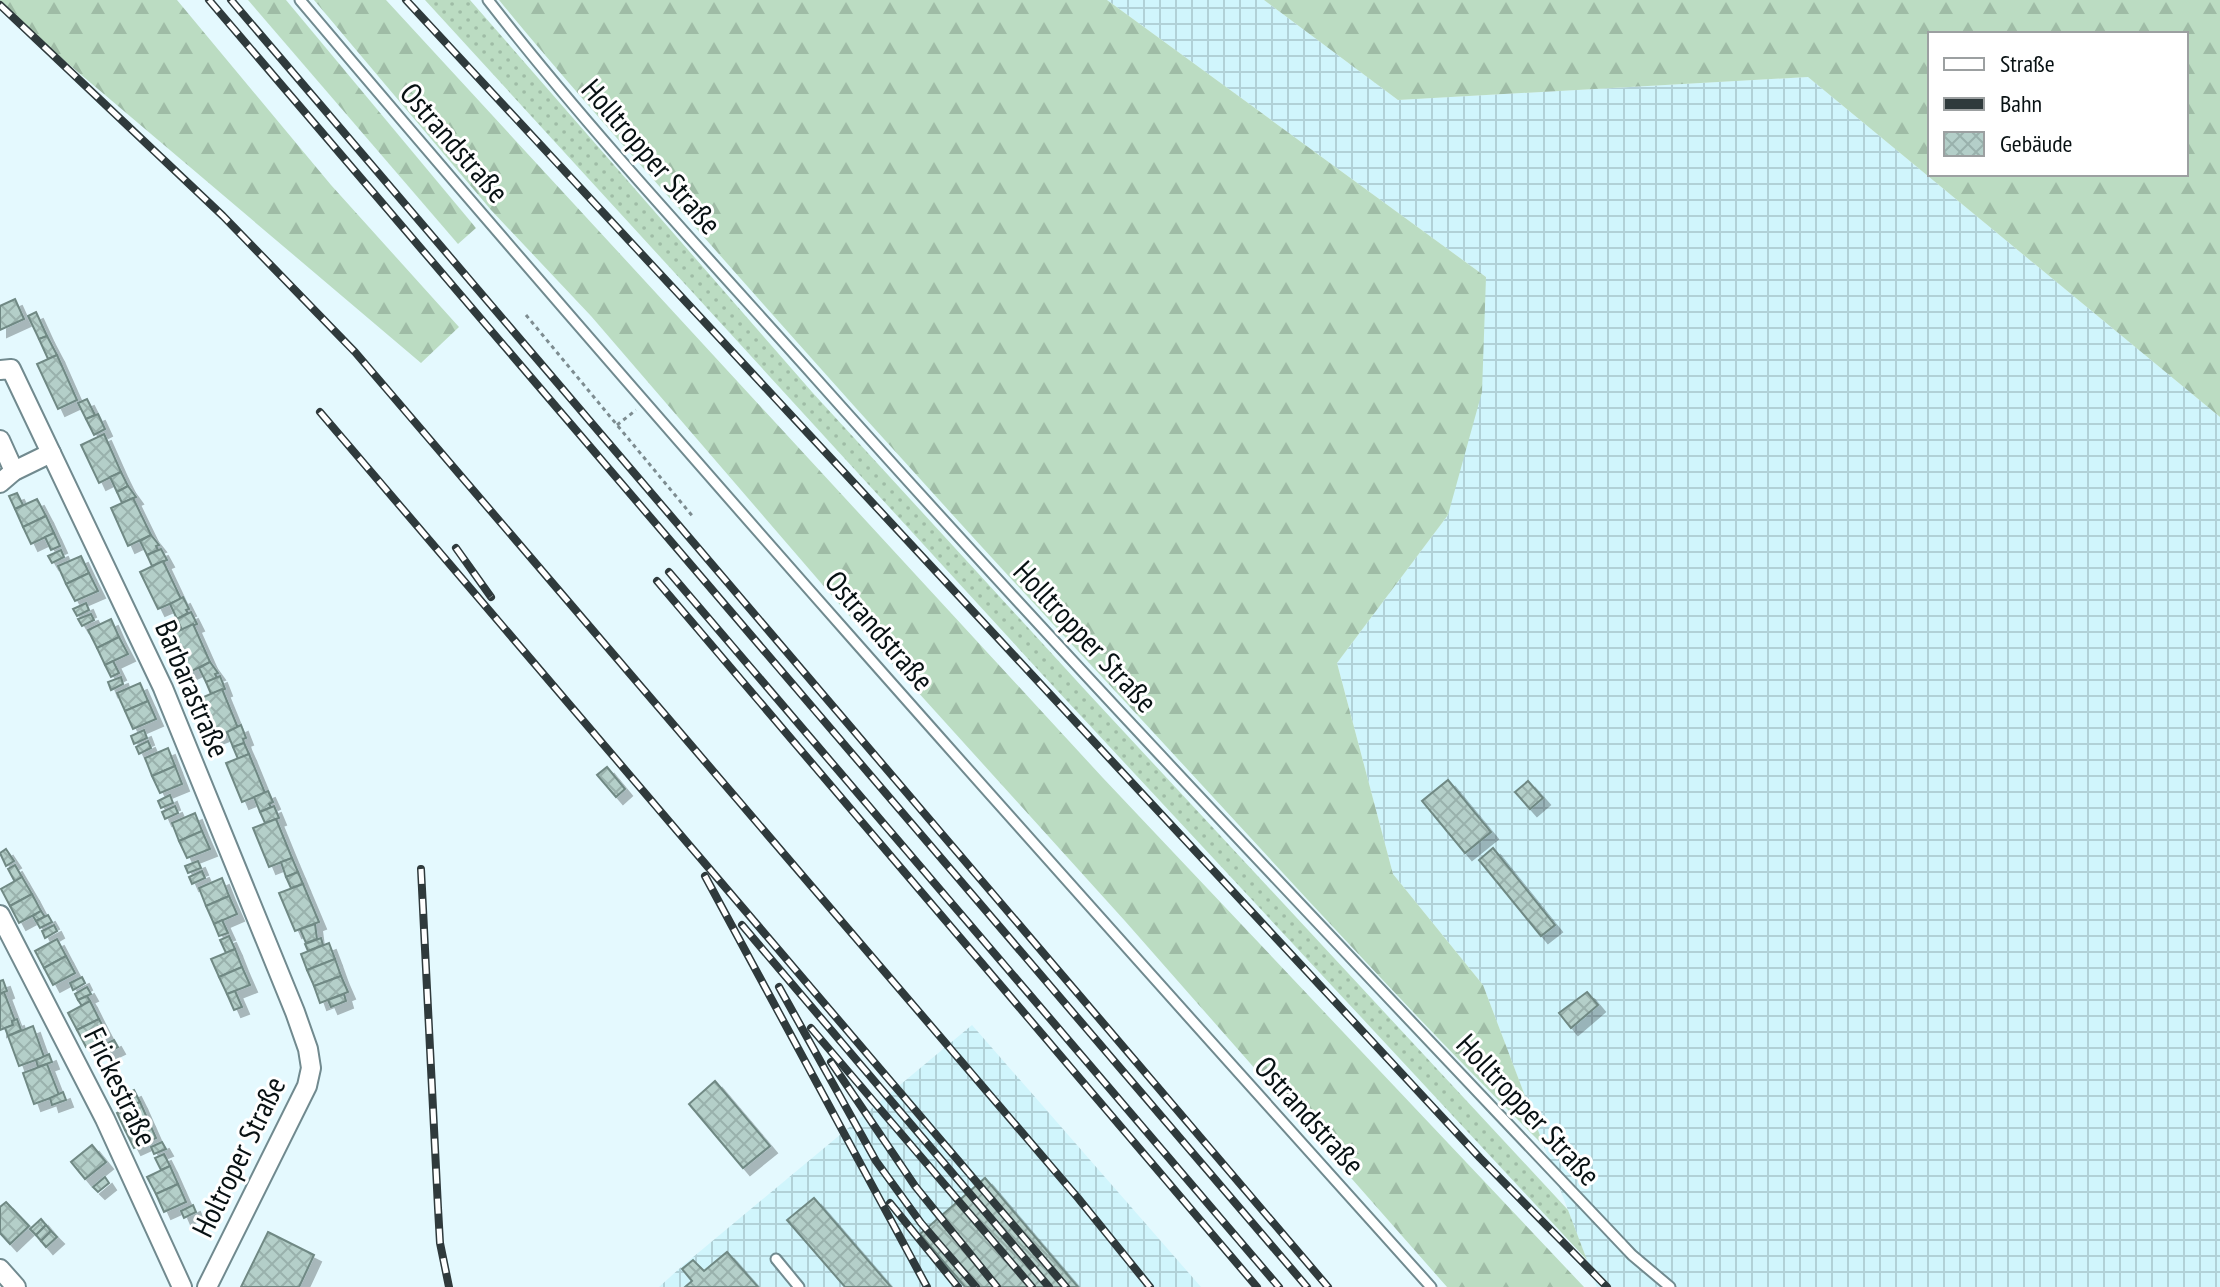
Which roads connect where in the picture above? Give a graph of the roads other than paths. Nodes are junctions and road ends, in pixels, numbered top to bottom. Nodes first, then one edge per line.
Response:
1 (300, 0) edge
2 (488, 0) edge
3 (0, 370) edge
4 (0, 440) edge
5 (51, 453) junction
6 (7, 477) edge
7 (0, 915) edge
8 (308, 1049) joint
9 (776, 1259) dead end
10 (0, 1269) edge
11 (16, 1287) edge
12 (182, 1287) edge
13 (207, 1287) edge
14 (799, 1287) edge
15 (1431, 1287) edge
16 (1670, 1287) edge

1 - 15 lane, Ostrandstraße
2 - 16 lane, Holltropper Straße
3 - 5 street, Barbarastraße
4 - 6 street
5 - 6 street
5 - 8 street, Barbarastraße
7 - 12 street, Frickestraße
8 - 13 street, Holtroper Straße
9 - 14 lane
10 - 11 street

